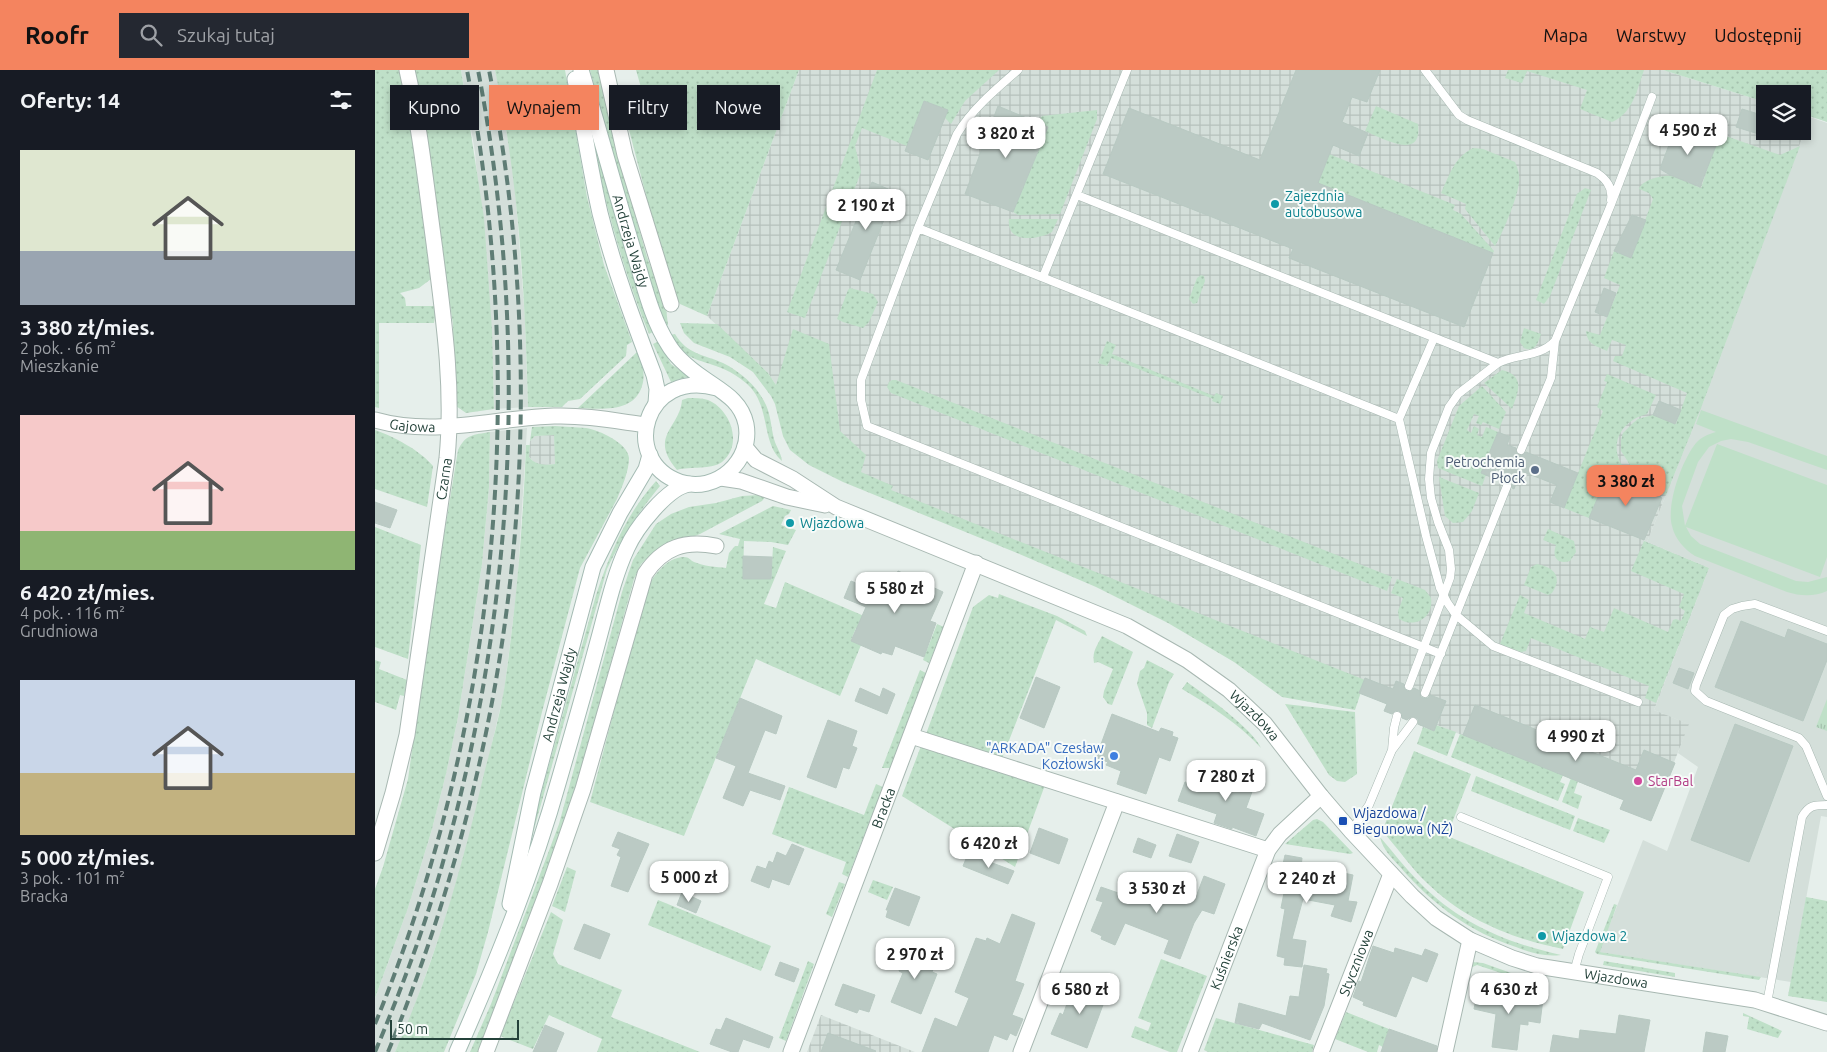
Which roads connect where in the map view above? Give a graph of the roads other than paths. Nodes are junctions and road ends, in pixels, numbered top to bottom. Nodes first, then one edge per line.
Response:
1 (407, 70) edge
2 (574, 70) edge
3 (581, 70) edge
4 (607, 70) edge
5 (1018, 70) edge
6 (1127, 70) edge
7 (1425, 70) edge
8 (1652, 97) dead end
9 (1077, 195) junction
10 (1610, 207) junction
11 (918, 228) junction
12 (1043, 277) junction
13 (671, 304) dead end
14 (1434, 338) junction
15 (1555, 342) junction
16 (1497, 363) junction
17 (717, 388) junction
18 (656, 403) junction
19 (375, 420) edge
20 (1399, 420) junction
21 (646, 425) junction
22 (450, 426) junction
23 (745, 447) junction
24 (1521, 450) dead end
25 (651, 455) junction
26 (721, 478) junction
27 (689, 484) junction
28 (1507, 486) dead end
29 (836, 507) junction
30 (716, 546) dead end
31 (976, 563) junction
32 (1444, 596) junction
33 (1456, 615) junction
34 (1827, 631) edge
35 (1424, 648) junction
36 (1441, 654) junction
37 (1409, 686) dead end
38 (1425, 693) dead end
39 (1638, 702) dead end
40 (1397, 716) dead end
41 (1413, 722) dead end
42 (911, 736) junction
43 (1392, 750) junction
44 (1321, 796) junction
45 (1827, 796) edge
46 (1117, 802) junction
47 (1827, 805) edge
48 (1461, 818) dead end
49 (1351, 831) junction
50 (1268, 850) junction
51 (375, 853) edge
52 (1391, 874) junction
53 (1470, 940) junction
54 (501, 945) junction
55 (1575, 972) junction
56 (1767, 1003) junction
57 (1827, 1023) edge
58 (457, 1052) edge
59 (486, 1052) edge
60 (791, 1052) edge
61 (1021, 1052) edge
62 (1190, 1052) edge
63 (1321, 1052) edge
64 (1445, 1052) edge

1 - 22 street, Czarna
2 - 18 street, Andrzeja Wajdy
3 - 17 street, Andrzeja Wajdy
4 - 13 street
5 - 11 lane
6 - 9 lane
7 - 10 lane
8 - 10 lane
9 - 12 lane
9 - 14 lane
10 - 15 lane
11 - 12 lane
11 - 35 lane
12 - 20 lane
14 - 16 lane
14 - 20 lane
15 - 16 lane
15 - 24 lane
16 - 32 lane
17 - 18 street, Andrzeja Wajdy
17 - 23 street, Andrzeja Wajdy
18 - 21 street, Andrzeja Wajdy
19 - 22 street, Gajowa
20 - 32 lane
21 - 22 street
21 - 25 street
22 - 51 street, Czarna
23 - 26 street, Andrzeja Wajdy
23 - 29 street, Wjazdowa
25 - 27 street
25 - 54 street, Andrzeja Wajdy
26 - 27 street, Andrzeja Wajdy
26 - 29 street, Wjazdowa
27 - 54 street, Andrzeja Wajdy
28 - 33 lane
29 - 31 street, Wjazdowa
30 - 59 street
31 - 42 street, Bracka
31 - 44 street, Wjazdowa
32 - 33 lane
32 - 35 lane
33 - 36 lane
33 - 39 lane
34 - 45 lane
35 - 36 lane
35 - 37 lane
36 - 38 lane
40 - 43 lane
41 - 43 lane
42 - 46 street
42 - 60 street, Bracka
43 - 49 lane
44 - 49 street, Wjazdowa
44 - 50 street, Kuśnierska
46 - 50 street
46 - 61 street
47 - 56 lane
48 - 55 lane
49 - 52 street, Wjazdowa
50 - 62 street, Kuśnierska
52 - 53 street, Wjazdowa
52 - 63 street, Styczniowa
53 - 55 street, Wjazdowa
53 - 64 street
54 - 58 street, Andrzeja Wajdy
55 - 56 street, Wjazdowa
56 - 57 street, Wjazdowa

